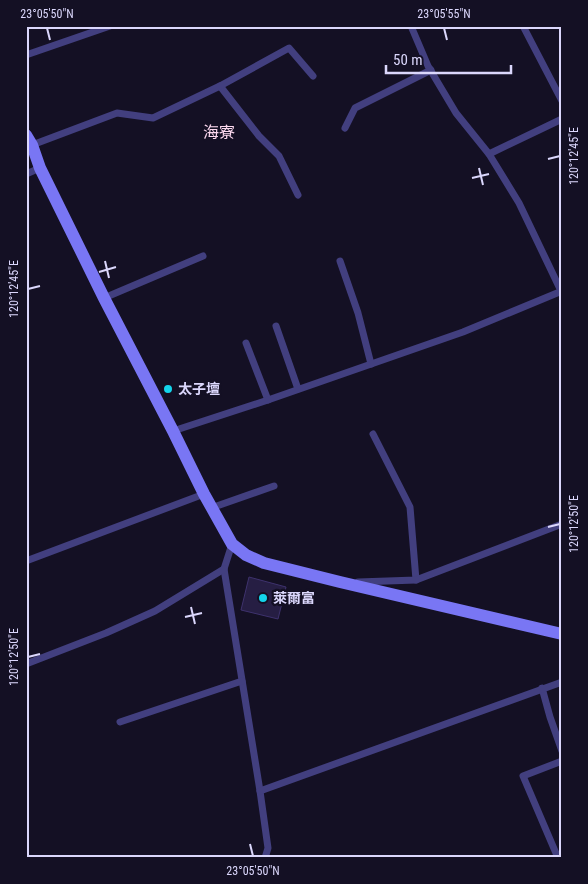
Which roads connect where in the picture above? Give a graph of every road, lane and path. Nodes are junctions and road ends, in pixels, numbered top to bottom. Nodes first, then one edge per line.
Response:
1 (110, 26) edge
2 (411, 26) edge
3 (523, 26) edge
4 (26, 55) edge
5 (430, 70) junction
6 (313, 76) dead end
7 (220, 86) junction
8 (562, 101) edge
9 (562, 119) edge
10 (345, 128) dead end
11 (29, 140) edge
12 (489, 154) junction
13 (40, 168) junction
14 (26, 174) edge
15 (298, 195) dead end
16 (203, 256) dead end
17 (340, 261) dead end
18 (562, 292) edge
19 (104, 298) junction
20 (276, 326) dead end
21 (246, 343) dead end
22 (371, 364) junction
23 (298, 389) junction
24 (268, 400) junction
25 (173, 431) junction
26 (373, 434) dead end
27 (274, 486) dead end
28 (204, 494) junction
29 (211, 508) junction
30 (562, 524) edge
31 (232, 544) junction
32 (26, 561) edge
33 (224, 569) junction
34 (416, 580) junction
35 (340, 582) junction
36 (562, 634) edge
37 (26, 664) edge
38 (242, 681) junction
39 (562, 682) edge
40 (542, 688) junction
41 (120, 722) dead end
42 (562, 751) edge
43 (562, 760) edge
44 (260, 791) junction
45 (265, 858) edge
46 (558, 858) edge

1 - 4 lane
2 - 5 lane
3 - 8 lane
5 - 10 lane
5 - 12 lane
6 - 7 lane
7 - 11 lane
7 - 15 lane
9 - 12 lane
11 - 13 street
12 - 18 lane
13 - 14 lane
13 - 19 street
16 - 19 lane
17 - 22 lane
18 - 22 lane
19 - 25 street
20 - 23 lane
21 - 24 lane
22 - 23 lane
23 - 24 lane
24 - 25 lane
25 - 28 street
26 - 34 lane
27 - 29 lane
28 - 29 street
28 - 32 lane
29 - 31 street
30 - 34 lane
31 - 33 lane
31 - 35 street
33 - 37 lane
33 - 38 lane
34 - 35 lane
35 - 36 street
38 - 41 lane
38 - 44 lane
39 - 40 lane
40 - 42 lane
40 - 44 lane
43 - 46 lane
44 - 45 lane

